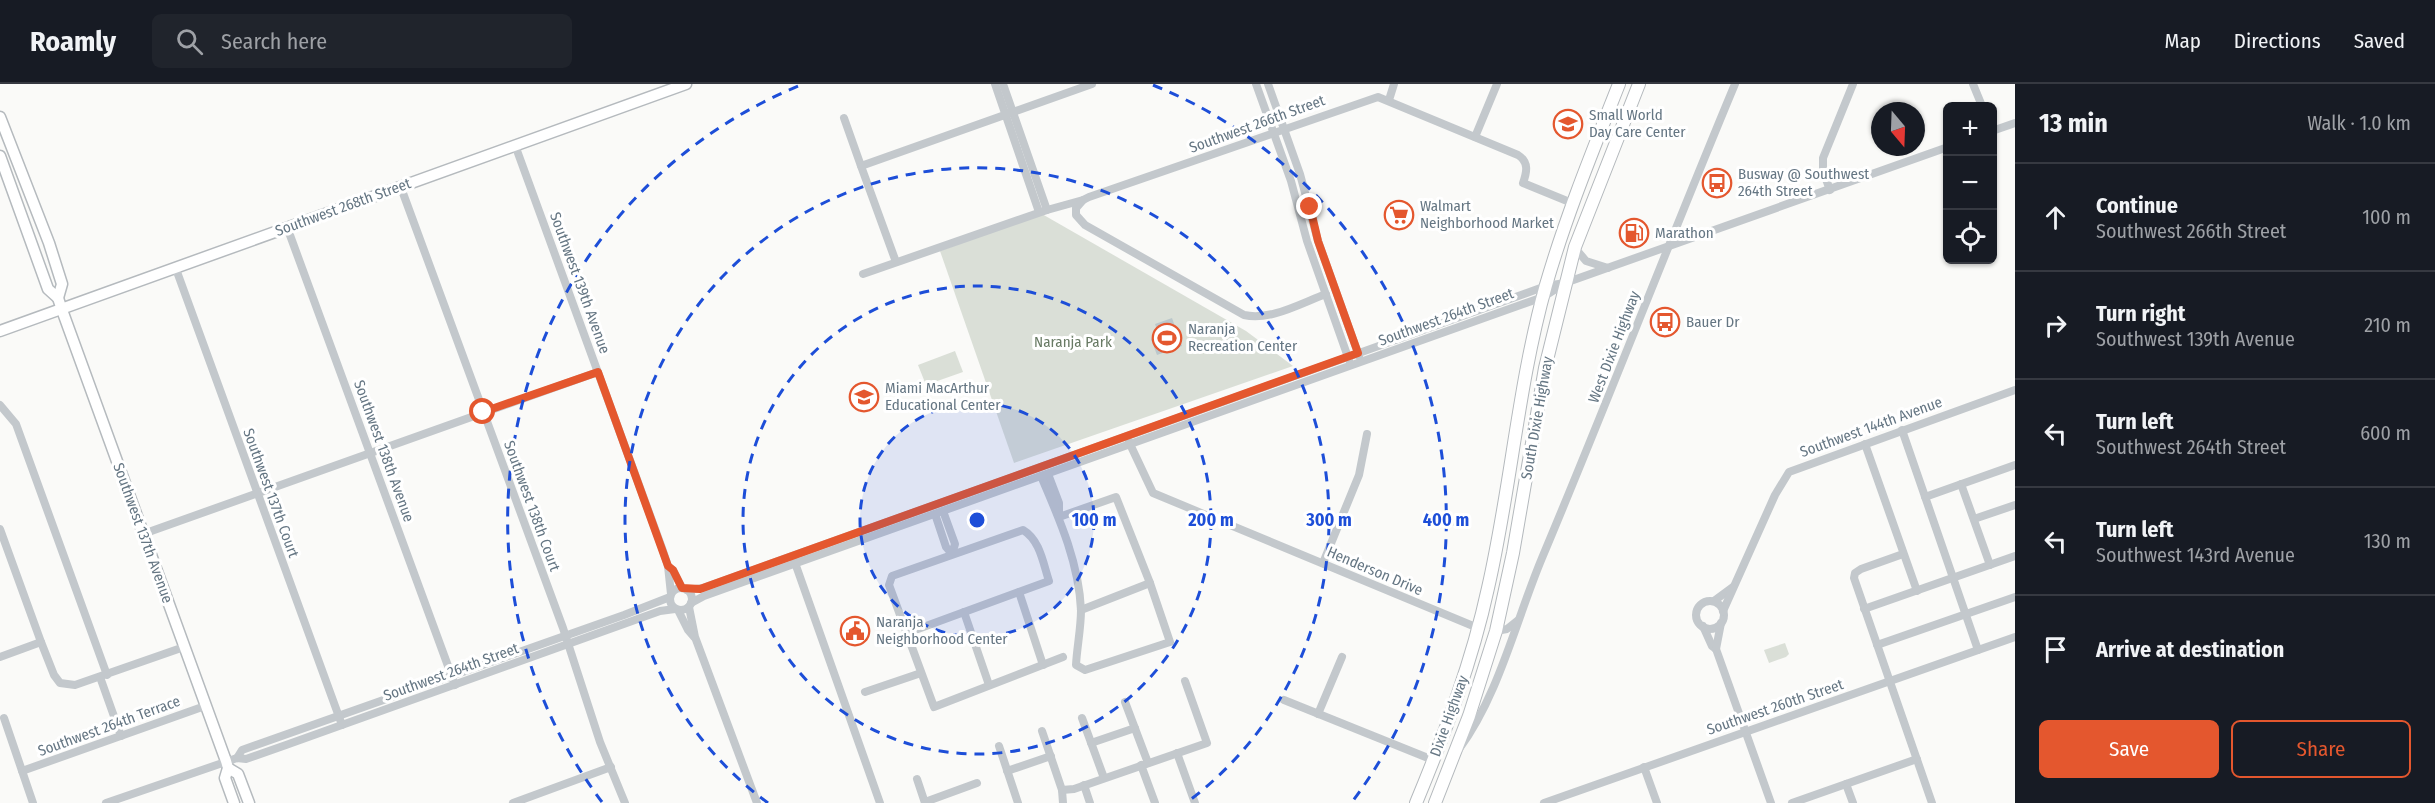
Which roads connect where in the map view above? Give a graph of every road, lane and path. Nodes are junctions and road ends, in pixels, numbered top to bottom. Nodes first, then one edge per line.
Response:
1 (686, 84) edge
2 (995, 84) edge
3 (1003, 84) edge
4 (1092, 84) edge
5 (1256, 84) edge
6 (1268, 84) edge
7 (1394, 84) edge
8 (1497, 84) edge
9 (1619, 84) edge
10 (1632, 84) edge
11 (1639, 84) edge
12 (1735, 84) edge
13 (1853, 84) edge
14 (1973, 84) edge
15 (1389, 100) junction
16 (1980, 102) edge
17 (1630, 104) junction
18 (1009, 113) junction
19 (0, 117) edge
20 (844, 118) dead end
21 (2015, 123) edge
22 (1284, 129) junction
23 (1997, 129) edge
24 (1273, 132) junction
25 (1475, 137) junction
26 (514, 145) junction
27 (1943, 148) edge
28 (0, 156) edge
29 (861, 166) junction
30 (400, 185) junction
31 (1830, 189) junction
32 (1083, 200) junction
33 (1572, 203) junction
34 (1043, 211) junction
35 (287, 227) junction
36 (1575, 247) junction
37 (1668, 247) junction
38 (896, 262) junction
39 (1609, 268) junction
40 (176, 269) junction
41 (863, 274) dead end
42 (1565, 283) junction
43 (1544, 291) junction
44 (1326, 294) junction
45 (58, 298) junction
46 (62, 310) junction
47 (0, 331) edge
48 (1358, 353) junction
49 (1348, 356) junction
50 (1361, 362) junction
51 (1352, 366) junction
52 (598, 372) junction
53 (2015, 390) edge
54 (0, 405) edge
55 (483, 412) junction
56 (1902, 430) junction
57 (1367, 434) dead end
58 (1126, 436) junction
59 (1865, 444) junction
60 (1130, 445) junction
61 (371, 452) junction
62 (2015, 465) edge
63 (1044, 475) junction
64 (1961, 484) junction
65 (257, 494) junction
66 (1925, 497) junction
67 (2015, 504) edge
68 (939, 513) junction
69 (1059, 517) junction
70 (1974, 519) junction
71 (0, 529) edge
72 (142, 534) junction
73 (952, 554) junction
74 (1903, 554) junction
75 (792, 555) junction
76 (2015, 556) edge
77 (10, 559) junction
78 (0, 562) edge
79 (1323, 563) junction
80 (796, 564) junction
81 (1990, 565) junction
82 (668, 566) junction
83 (1953, 578) junction
84 (1150, 583) junction
85 (1733, 587) junction
86 (685, 589) junction
87 (1917, 591) junction
88 (1019, 592) junction
89 (670, 595) junction
90 (2015, 597) edge
91 (1714, 601) junction
92 (690, 605) junction
93 (1864, 609) junction
94 (676, 610) junction
95 (1081, 610) junction
96 (1723, 611) junction
97 (964, 612) junction
98 (1966, 614) junction
99 (1518, 621) junction
100 (1721, 623) junction
101 (1703, 626) junction
102 (1478, 627) junction
103 (1496, 631) junction
104 (908, 633) junction
105 (566, 635) junction
106 (695, 637) junction
107 (2015, 637) edge
108 (41, 642) junction
109 (567, 645) junction
110 (1877, 645) junction
111 (184, 647) junction
112 (1716, 649) junction
113 (1978, 650) junction
114 (0, 657) edge
115 (1063, 657) dead end
116 (1342, 657) dead end
117 (1043, 665) junction
118 (921, 673) junction
119 (104, 676) junction
120 (452, 676) junction
121 (1185, 681) dead end
122 (1890, 681) junction
123 (455, 685) junction
124 (989, 685) junction
125 (865, 692) dead end
126 (1284, 700) dead end
127 (1125, 702) dead end
128 (205, 706) junction
129 (1318, 714) junction
130 (338, 716) junction
131 (4, 718) dead end
132 (1082, 718) dead end
133 (342, 725) junction
134 (1135, 728) junction
135 (1042, 731) dead end
136 (1746, 731) junction
137 (121, 736) junction
138 (1091, 743) junction
139 (999, 746) dead end
140 (1177, 753) junction
141 (1051, 756) junction
142 (1454, 757) junction
143 (1917, 759) junction
144 (1433, 760) junction
145 (230, 762) junction
146 (1145, 764) junction
147 (611, 767) junction
148 (1644, 767) junction
149 (22, 771) junction
150 (1007, 771) junction
151 (1104, 778) junction
152 (917, 779) dead end
153 (977, 783) dead end
154 (1846, 784) junction
155 (1084, 785) junction
156 (1062, 790) junction
157 (622, 802) edge
158 (33, 803) edge
159 (106, 803) edge
160 (234, 803) edge
161 (249, 803) edge
162 (513, 803) edge
163 (757, 803) edge
164 (880, 803) edge
165 (925, 803) edge
166 (1018, 803) edge
167 (1063, 803) edge
168 (1090, 803) edge
169 (1155, 803) edge
170 (1195, 803) edge
171 (1416, 803) edge
172 (1435, 803) edge
173 (1544, 803) edge
174 (1657, 803) edge
175 (1771, 803) edge
176 (1792, 803) edge
177 (1853, 803) edge
178 (1932, 803) edge

1 - 26 main road, Southwest 268th Street
2 - 18 street
3 - 18 street
4 - 18 street
5 - 24 street
6 - 22 street
7 - 15 street
8 - 25 street
9 - 33 highway, South Dixie Highway
10 - 17 highway
11 - 17 highway, South Dixie Highway
12 - 37 street, West Dixie Highway
13 - 31 street
14 - 16 street
15 - 22 street, Southwest 266th Street
15 - 25 street, Southwest 266th Street
17 - 36 highway, South Dixie Highway
18 - 29 street
18 - 34 street
19 - 45 main road, Southwest 137th Avenue
20 - 29 street
21 - 23 street
22 - 24 street, Southwest 266th Street
22 - 48 street
24 - 32 street, Southwest 266th Street
24 - 44 street
25 - 33 street, Southwest 266th Street
26 - 30 main road, Southwest 268th Street
26 - 52 street, Southwest 139th Avenue
27 - 31 street, Southwest 264th Street
28 - 45 main road, Southwest 137th Avenue
29 - 38 street
30 - 35 main road, Southwest 268th Street
30 - 55 street, Southwest 138th Court
31 - 37 street, Southwest 264th Street
32 - 34 street
32 - 44 street, Southwest 266th Street
33 - 43 highway, South Dixie Highway
34 - 38 street
35 - 40 main road, Southwest 268th Street
35 - 61 street, Southwest 138th Avenue
36 - 39 street
36 - 42 highway, South Dixie Highway
37 - 39 street, Southwest 264th Street
37 - 99 street, West Dixie Highway
38 - 41 street
39 - 42 street, Southwest 264th Street
40 - 46 main road, Southwest 268th Street
40 - 65 street, Southwest 137th Court
42 - 43 street, Southwest 264th Street
42 - 103 highway, South Dixie Highway
43 - 48 street, Southwest 264th Street
43 - 50 street, Southwest 264th Street
43 - 102 highway, South Dixie Highway
44 - 49 street
45 - 46 main road, Southwest 137th Avenue
46 - 47 main road, Southwest 268th Street
46 - 72 main road, Southwest 137th Avenue
48 - 49 street, Southwest 264th Street
48 - 50 street
49 - 51 street
49 - 58 street, Southwest 264th Street
50 - 51 street, Southwest 264th Street
51 - 60 street, Southwest 264th Street
52 - 55 street
52 - 82 street, Southwest 139th Avenue
53 - 56 street, Southwest 144th Avenue
54 - 119 street
55 - 61 street
55 - 105 street, Southwest 138th Court
56 - 59 street, Southwest 144th Avenue
56 - 66 street
57 - 79 street
58 - 60 street, Henderson Drive
58 - 75 street, Southwest 264th Street
59 - 74 street
59 - 85 street, Southwest 144th Avenue
60 - 63 street, Southwest 264th Street
60 - 79 street, Henderson Drive
61 - 65 street
61 - 120 street, Southwest 138th Avenue
62 - 64 street
63 - 68 street, Southwest 264th Street
63 - 69 street
64 - 66 street
64 - 70 street
65 - 72 street
65 - 130 street, Southwest 137th Court
66 - 83 street
67 - 70 street
68 - 73 street
68 - 80 street, Southwest 264th Street
69 - 84 street
69 - 95 street
70 - 81 street
71 - 77 street
72 - 111 main road, Southwest 137th Avenue
73 - 88 street
73 - 104 street
74 - 87 street
74 - 93 street
75 - 80 street
75 - 86 street, Southwest 264th Street
76 - 81 street
77 - 78 street
77 - 108 street
79 - 102 street, Henderson Drive
80 - 92 street, Southwest 264th Street
80 - 164 street
81 - 83 street
82 - 86 street, Southwest 139th Avenue
82 - 89 street, Southwest 139th Avenue
83 - 87 street
83 - 98 street
84 - 95 street
84 - 95 street
85 - 91 street, Southwest 144th Avenue
85 - 96 street, Southwest 144th Avenue
86 - 89 street
86 - 92 street
87 - 93 street
88 - 97 street
88 - 117 street
89 - 94 street
89 - 105 street, Southwest 264th Street
90 - 98 street
91 - 96 street
91 - 101 street
92 - 94 street
92 - 106 street
93 - 110 street
94 - 106 street
94 - 109 street, Southwest 264th Street
96 - 100 street
97 - 104 street
97 - 124 street
98 - 110 street
98 - 113 street
99 - 103 street
99 - 142 street, West Dixie Highway
100 - 101 street
100 - 112 street
101 - 112 street
102 - 103 highway
102 - 144 highway, Dixie Highway
103 - 142 highway, South Dixie Highway
104 - 118 street
105 - 109 street, Southwest 138th Court
105 - 120 street, Southwest 264th Street
106 - 163 street
107 - 113 street, Southwest 260th Street
108 - 114 street
108 - 119 street
109 - 123 street, Southwest 264th Street
109 - 147 street, Southwest 138th Court
110 - 122 street
111 - 119 street
111 - 128 main road, Southwest 137th Avenue
112 - 136 street
113 - 122 street, Southwest 260th Street
115 - 117 street
116 - 129 street
117 - 124 street
118 - 124 street
118 - 125 street
119 - 137 street
120 - 123 street, Southwest 138th Avenue
120 - 130 street, Southwest 264th Street
121 - 140 street
122 - 136 street, Southwest 260th Street
122 - 143 street
123 - 133 street, Southwest 264th Street
126 - 129 street
127 - 134 street
128 - 137 street, Southwest 264th Terrace
128 - 145 main road, Southwest 137th Avenue
129 - 144 street
130 - 133 street, Southwest 137th Court
130 - 145 street, Southwest 264th Street
131 - 149 street, Southwest 264th Terrace
132 - 138 street
133 - 145 street, Southwest 264th Street
134 - 138 street
134 - 146 street
135 - 141 street
136 - 148 street, Southwest 260th Street
136 - 175 street
137 - 149 street, Southwest 264th Terrace
138 - 151 street
139 - 150 street
140 - 146 street
140 - 170 street
141 - 150 street
141 - 156 street
142 - 172 highway, Dixie Highway
143 - 154 street
143 - 178 street
144 - 171 highway, Dixie Highway
145 - 159 street, Southwest 264th Street
145 - 160 main road, Southwest 137th Avenue
145 - 161 main road, Southwest 137th Avenue
146 - 151 street
146 - 169 street
147 - 157 street, Southwest 138th Court
147 - 162 street
148 - 173 street, Southwest 260th Street
148 - 174 street
149 - 158 street, Southwest 264th Terrace
150 - 166 street
151 - 155 street
152 - 165 street
153 - 165 street
154 - 176 street
154 - 177 street
155 - 156 street
155 - 168 street
156 - 167 street

